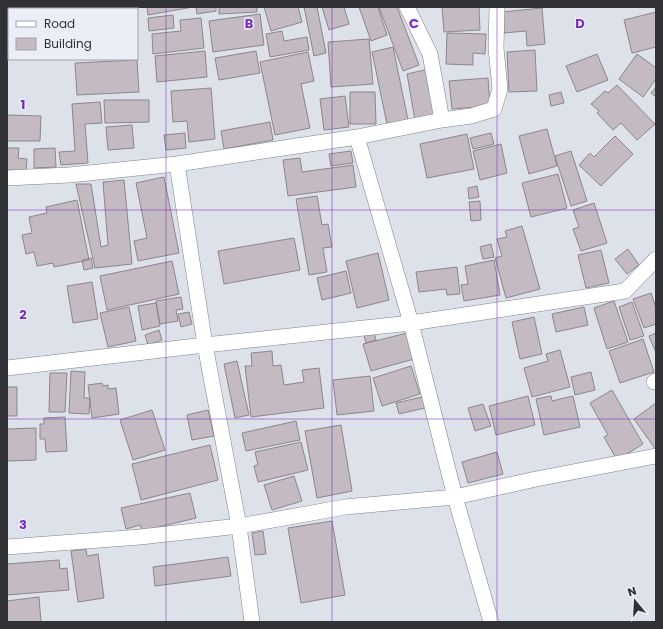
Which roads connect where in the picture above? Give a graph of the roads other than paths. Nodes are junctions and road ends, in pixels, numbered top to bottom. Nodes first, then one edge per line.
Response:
1 (407, 7) edge
2 (497, 7) edge
3 (442, 120) junction
4 (357, 137) junction
5 (177, 164) junction
6 (7, 178) edge
7 (656, 260) edge
8 (411, 323) junction
9 (205, 345) junction
10 (7, 368) edge
11 (656, 456) edge
12 (456, 497) junction
13 (239, 526) junction
14 (7, 547) edge
15 (252, 622) edge
16 (491, 622) edge

1 - 3 street
2 - 3 street
3 - 4 street
4 - 5 street
4 - 8 street
5 - 6 street
5 - 9 street
7 - 8 street
8 - 9 street
8 - 12 street
9 - 10 street
9 - 13 street
11 - 12 street
12 - 13 street
12 - 16 street
13 - 14 street
13 - 15 street

